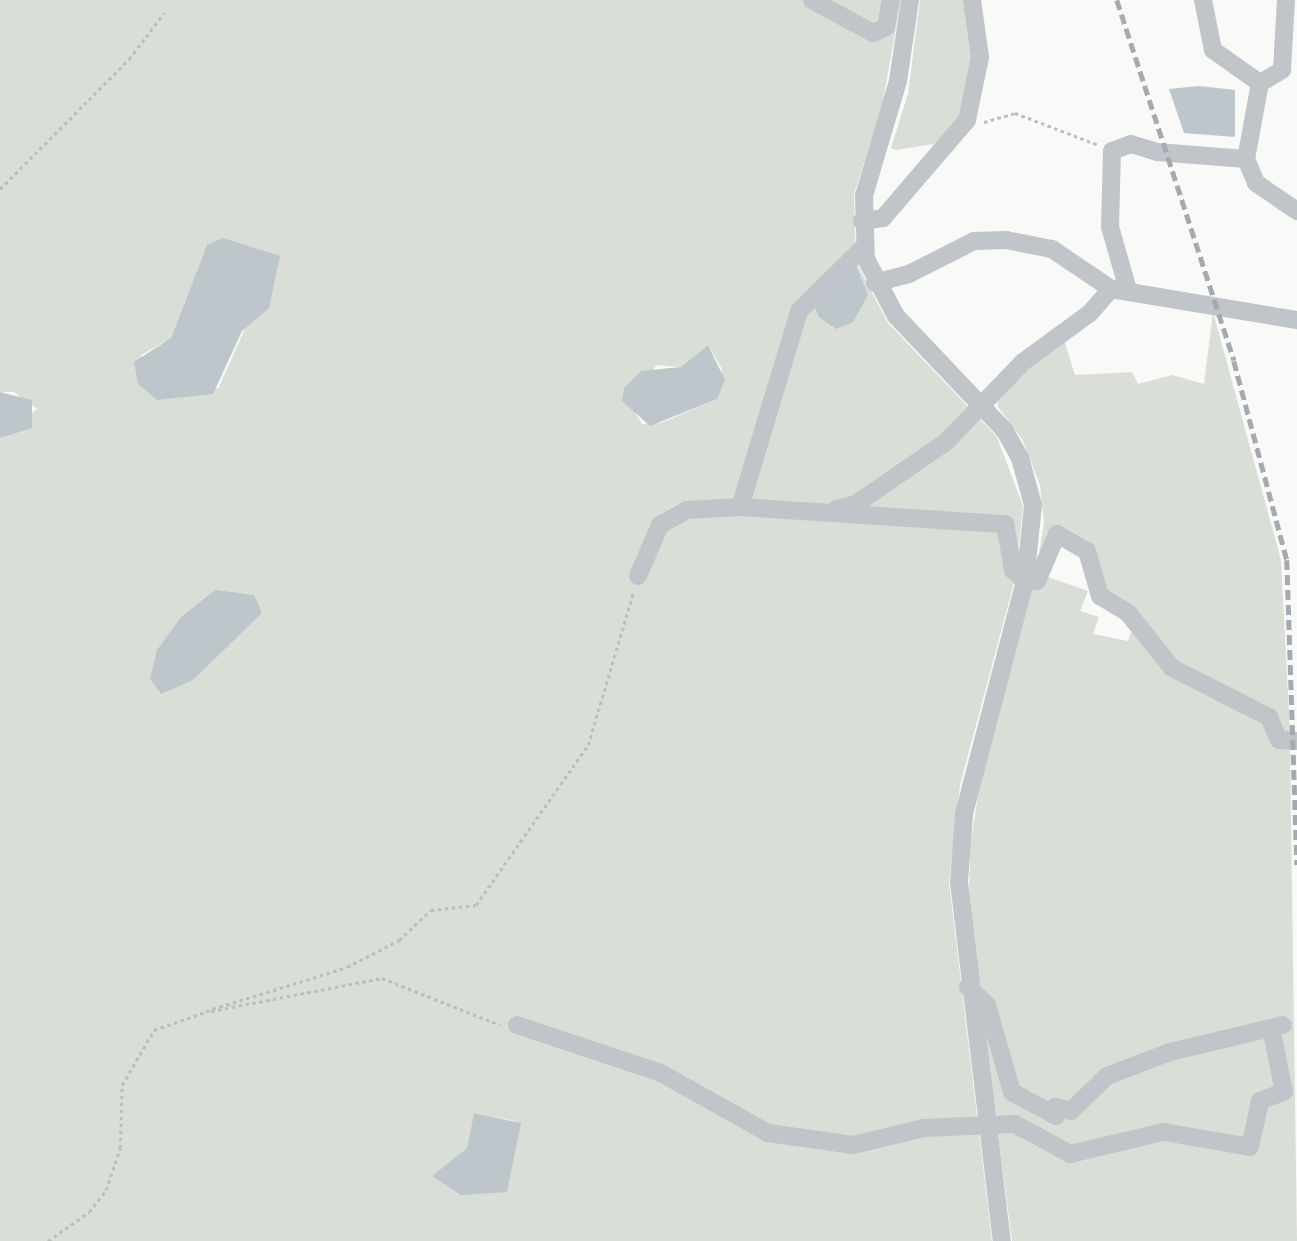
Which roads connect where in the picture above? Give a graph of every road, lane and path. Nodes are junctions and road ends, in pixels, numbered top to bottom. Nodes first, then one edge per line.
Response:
1 (812, 0) edge
2 (891, 0) edge
3 (910, 0) edge
4 (972, 0) edge
5 (1203, 0) edge
6 (1286, 0) edge
7 (164, 13) dead end
8 (1289, 71) edge
9 (1260, 83) junction
10 (956, 132) junction
11 (1112, 156) junction
12 (1246, 159) junction
13 (0, 189) edge
14 (1297, 211) edge
15 (862, 221) junction
16 (864, 247) junction
17 (875, 283) junction
18 (1119, 289) junction
19 (1297, 320) edge
20 (979, 405) junction
21 (740, 507) junction
22 (822, 513) junction
23 (638, 576) joint
24 (1025, 581) junction
25 (1290, 741) edge
26 (968, 987) junction
27 (206, 1012) junction
28 (517, 1025) joint
29 (986, 1126) junction
30 (48, 1241) edge
31 (1002, 1241) edge

1 - 2 street
3 - 15 street
4 - 10 street
5 - 9 street
6 - 8 street
7 - 13 path
8 - 9 street
9 - 12 street
10 - 11 path
10 - 15 street
11 - 12 street
11 - 18 street
12 - 14 street
15 - 16 street
16 - 17 street
16 - 21 street
17 - 18 street
17 - 20 street
18 - 19 street
18 - 20 street
20 - 22 street
20 - 24 street
21 - 22 street
21 - 23 street
22 - 24 street
23 - 27 path
24 - 25 street
24 - 26 street
26 - 29 street
26 - 29 street
27 - 28 path
27 - 30 path
28 - 29 street
29 - 31 street

